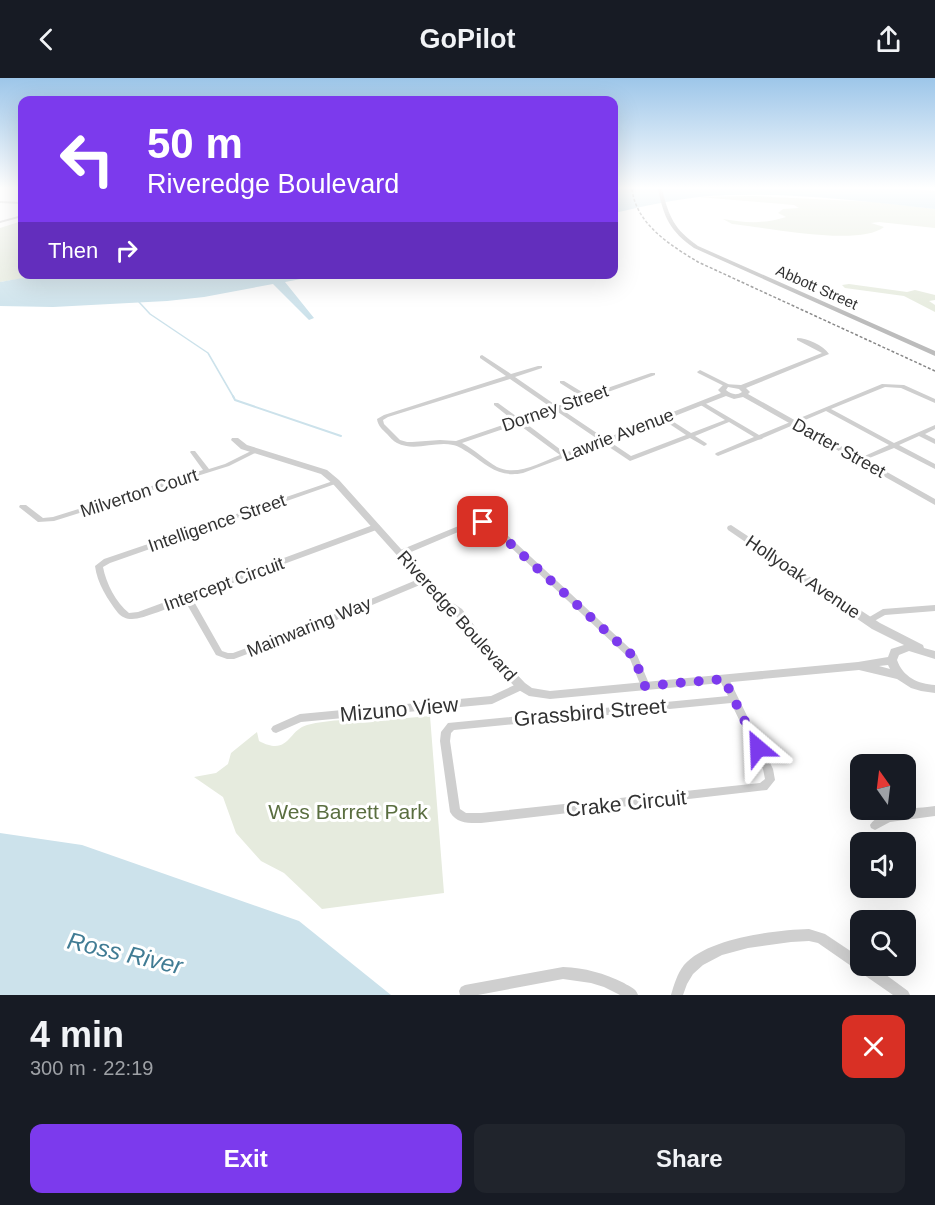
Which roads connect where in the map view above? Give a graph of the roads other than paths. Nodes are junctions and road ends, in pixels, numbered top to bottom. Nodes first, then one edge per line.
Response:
1 (677, 232) edge
2 (799, 339) dead end
3 (935, 354) edge
4 (482, 357) dead end
5 (540, 367) dead end
6 (700, 372) dead end
7 (653, 374) dead end
8 (510, 376) junction
9 (562, 382) dead end
10 (725, 389) junction
11 (743, 391) junction
12 (586, 397) junction
13 (935, 401) edge
14 (701, 403) junction
15 (496, 404) dead end
16 (555, 407) junction
17 (826, 409) junction
18 (664, 418) junction
19 (518, 420) junction
20 (729, 420) junction
21 (794, 423) junction
22 (935, 427) edge
23 (920, 434) junction
24 (691, 435) junction
25 (760, 438) junction
26 (235, 440) dead end
27 (603, 441) junction
28 (935, 442) edge
29 (457, 443) junction
30 (704, 444) dead end
31 (894, 445) junction
32 (255, 451) junction
33 (194, 452) dead end
34 (718, 454) dead end
35 (564, 455) junction
36 (860, 460) junction
37 (935, 467) edge
38 (207, 471) junction
39 (336, 482) junction
40 (935, 502) edge
41 (23, 507) dead end
42 (376, 527) junction
43 (731, 528) dead end
44 (401, 554) junction
45 (99, 566) joint
46 (423, 580) junction
47 (187, 597) junction
48 (935, 608) edge
49 (872, 623) junction
50 (929, 651) edge
51 (893, 656) junction
52 (858, 666) junction
53 (900, 675) junction
54 (724, 679) junction
55 (521, 686) junction
56 (645, 686) junction
57 (935, 689) edge
58 (734, 699) junction
59 (448, 728) joint
60 (276, 729) dead end
61 (935, 811) edge
62 (875, 825) dead end
63 (850, 957) edge
64 (877, 976) edge
65 (465, 992) dead end
66 (632, 995) edge
67 (677, 995) edge
68 (904, 995) edge

1 - 3 main road, Abbott Street
2 - 11 street
4 - 8 street
5 - 8 street
6 - 10 street
7 - 12 street, Dorney Street
8 - 16 street
8 - 29 street
9 - 12 street
10 - 11 street
10 - 14 street, Lawrie Avenue
11 - 21 street, Darter Street
12 - 16 street, Dorney Street
13 - 17 street
14 - 18 street, Lawrie Avenue
14 - 20 street
15 - 19 street
16 - 19 street, Dorney Street
16 - 27 street
17 - 21 street
17 - 31 street
18 - 24 street
18 - 27 street, Lawrie Avenue
19 - 29 street, Dorney Street
19 - 35 street
20 - 24 street
20 - 25 street
21 - 25 street
21 - 36 street, Darter Street
22 - 23 street
23 - 28 street
23 - 31 street
24 - 27 street
24 - 30 street
25 - 34 street
26 - 32 street, Riveredge Boulevard
27 - 35 street, Lawrie Avenue
29 - 35 street, Lawrie Avenue
31 - 36 street
31 - 37 street
32 - 38 street, Milverton Court
32 - 39 street, Riveredge Boulevard
33 - 38 street
36 - 40 street, Darter Street
38 - 41 street, Milverton Court
39 - 42 street, Riveredge Boulevard
39 - 45 street, Intelligence Street
42 - 44 street, Riveredge Boulevard
42 - 47 street, Intercept Circuit
43 - 49 street, Hollyoak Avenue
44 - 46 street, Riveredge Boulevard
44 - 56 street
45 - 47 street, Intercept Circuit
46 - 47 street, Mainwaring Way
46 - 55 street, Riveredge Boulevard
48 - 49 street
49 - 50 street
49 - 51 street
50 - 51 street, Riveredge Boulevard
51 - 52 street, Riveredge Boulevard
51 - 53 street
52 - 53 street, Riveredge Boulevard
52 - 54 street, Riveredge Boulevard
53 - 57 street, Riveredge Boulevard
54 - 56 street, Riveredge Boulevard
54 - 58 street, Crake Circuit
55 - 56 street, Riveredge Boulevard
55 - 60 street, Mizuno View
58 - 59 street, Grassbird Street
58 - 59 street, Crake Circuit
61 - 62 street
63 - 67 street
64 - 68 street
65 - 66 street

